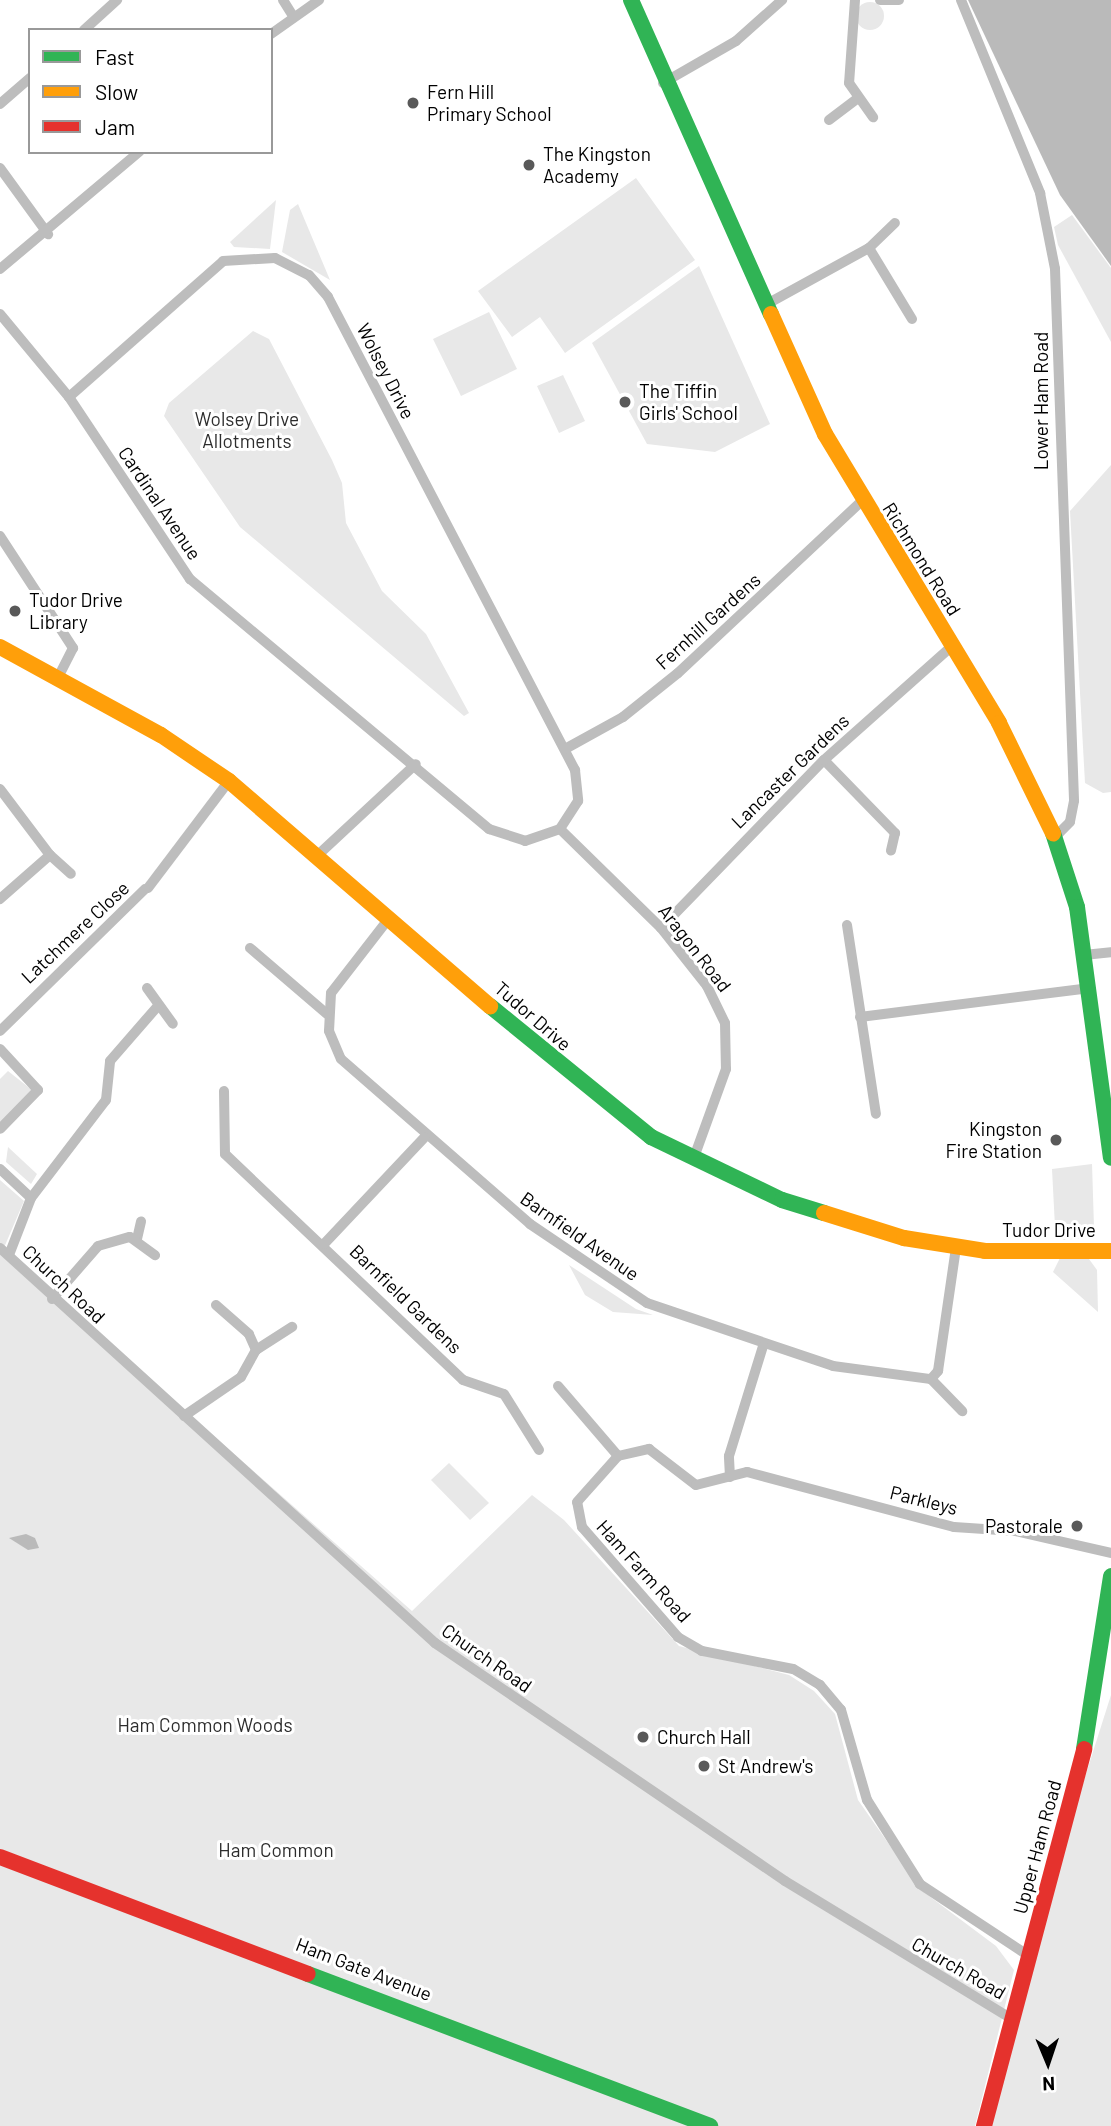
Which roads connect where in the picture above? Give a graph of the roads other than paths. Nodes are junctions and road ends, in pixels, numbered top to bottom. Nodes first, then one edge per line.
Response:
1 (117, 0) edge
2 (283, 0) edge
3 (319, 0) edge
4 (631, 0) edge
5 (782, 0) edge
6 (855, 0) edge
7 (880, 0) edge
8 (899, 0) edge
9 (961, 0) edge
10 (293, 16) junction
11 (86, 28) edge
12 (273, 32) edge
13 (28, 80) edge
14 (663, 83) junction
15 (858, 98) junction
16 (0, 104) edge
17 (873, 117) dead end
18 (828, 120) dead end
19 (137, 154) edge
20 (0, 168) edge
21 (895, 223) dead end
22 (48, 234) junction
23 (869, 248) junction
24 (0, 269) edge
25 (766, 304) junction
26 (0, 314) edge
27 (912, 319) dead end
28 (69, 397) junction
29 (861, 502) junction
30 (0, 536) edge
31 (0, 647) edge
32 (951, 647) junction
33 (58, 677) junction
34 (565, 749) junction
35 (824, 760) junction
36 (416, 764) junction
37 (229, 781) junction
38 (0, 789) edge
39 (560, 829) junction
40 (1054, 832) junction
41 (891, 851) dead end
42 (319, 853) junction
43 (50, 855) junction
44 (71, 874) dead end
45 (0, 899) edge
46 (390, 917) junction
47 (847, 925) dead end
48 (662, 928) junction
49 (250, 948) dead end
50 (1111, 952) edge
51 (1084, 955) junction
52 (147, 988) dead end
53 (1088, 988) junction
54 (157, 1007) junction
55 (327, 1014) junction
56 (860, 1017) junction
57 (173, 1024) dead end
58 (0, 1031) edge
59 (1, 1056) edge
60 (1105, 1057) edge
61 (224, 1091) dead end
62 (1108, 1109) edge
63 (876, 1114) dead end
64 (0, 1129) edge
65 (424, 1138) junction
66 (1111, 1157) edge
67 (694, 1160) junction
68 (0, 1170) edge
69 (31, 1198) junction
70 (141, 1221) dead end
71 (137, 1239) junction
72 (324, 1244) junction
73 (956, 1248) junction
74 (1111, 1251) edge
75 (4, 1252) edge
76 (155, 1255) dead end
77 (52, 1299) junction
78 (216, 1305) dead end
79 (292, 1327) dead end
80 (763, 1346) junction
81 (256, 1350) junction
82 (931, 1379) junction
83 (558, 1385) dead end
84 (962, 1411) dead end
85 (184, 1416) junction
86 (634, 1448) joint
87 (539, 1450) dead end
88 (618, 1456) junction
89 (730, 1477) junction
90 (1111, 1553) edge
91 (1111, 1576) edge
92 (1106, 1683) edge
93 (0, 1857) edge
94 (1029, 1956) junction
95 (1012, 2019) junction
96 (710, 2126) edge
97 (984, 2126) edge

1 - 11 street
2 - 10 street
3 - 10 street
4 - 14 main road, Richmond Road
5 - 14 street
6 - 15 street
7 - 8 street
9 - 40 street, Lower Ham Road
10 - 12 street
13 - 16 street
14 - 25 main road, Richmond Road
15 - 17 street
15 - 18 street
19 - 22 street
20 - 22 street
21 - 23 street
22 - 24 street
23 - 25 street
23 - 27 street
25 - 29 main road, Richmond Road
26 - 28 street, Cardinal Avenue
28 - 34 street, Wolsey Drive
28 - 36 street, Cardinal Avenue
29 - 32 main road, Richmond Road
29 - 34 street, Fernhill Gardens
30 - 33 street
31 - 33 main road, Tudor Drive
32 - 35 street, Lancaster Gardens
32 - 40 main road, Richmond Road
33 - 37 main road, Tudor Drive
34 - 39 street
35 - 41 street
35 - 48 street, Lancaster Gardens
36 - 39 street
36 - 42 street
37 - 42 main road, Tudor Drive
37 - 58 street, Latchmere Close
38 - 43 street
39 - 48 street, Aragon Road
40 - 51 main road, Richmond Road
42 - 46 main road, Tudor Drive
43 - 44 street
43 - 45 street
46 - 55 street
46 - 67 main road, Tudor Drive
47 - 56 street
48 - 67 street, Aragon Road
49 - 55 street
50 - 51 street
51 - 53 main road, Richmond Road
52 - 54 street
53 - 56 street
53 - 60 main road, Richmond Road
54 - 57 street
54 - 69 street
55 - 65 street, Barnfield Avenue
56 - 63 street
59 - 64 street
60 - 62 main road, Richmond Road
61 - 72 street, Barnfield Gardens
62 - 66 main road, Richmond Road
65 - 72 street, Barnfield Gardens
65 - 80 street, Barnfield Avenue
67 - 73 main road, Tudor Drive
68 - 69 street
69 - 75 street
70 - 71 street
71 - 76 street
71 - 77 street
72 - 87 street, Barnfield Gardens
73 - 74 main road, Tudor Drive
73 - 82 street
75 - 77 street, Church Road
77 - 85 street, Church Road
78 - 81 street
79 - 81 street
80 - 82 street, Barnfield Avenue
80 - 89 street
81 - 85 street
82 - 84 street
83 - 88 street
85 - 95 street, Church Road
86 - 88 street, Ham Farm Road
86 - 89 street, Parkleys
88 - 94 street, Ham Farm Road
89 - 90 street, Parkleys
91 - 92 main road, Upper Ham Road
92 - 94 main road, Upper Ham Road
93 - 96 main road, Ham Gate Avenue
94 - 95 main road, Upper Ham Road
95 - 97 main road, Upper Ham Road

